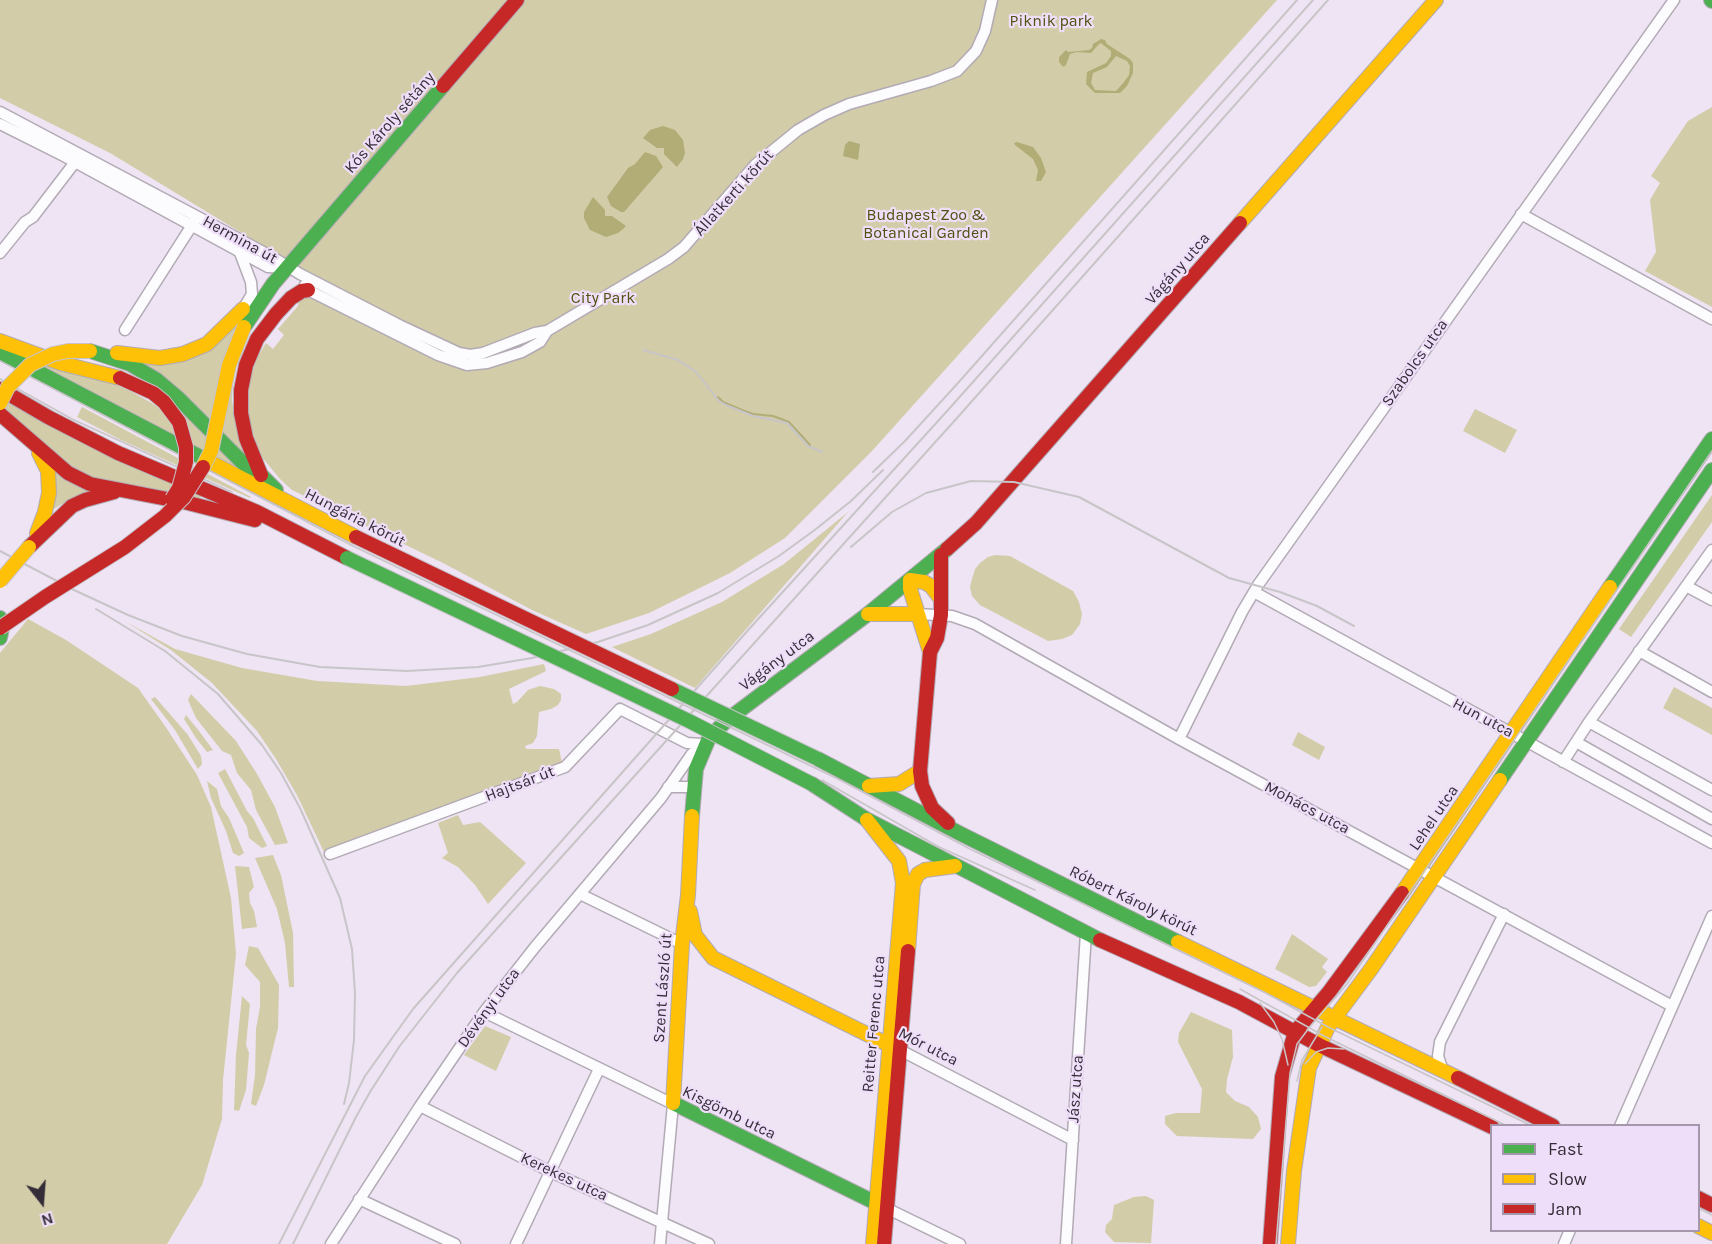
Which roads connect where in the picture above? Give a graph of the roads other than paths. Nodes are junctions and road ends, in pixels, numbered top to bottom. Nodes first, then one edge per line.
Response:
1 (517, 0) edge
2 (992, 0) edge
3 (1436, 0) edge
4 (1674, 0) edge
5 (0, 112) edge
6 (0, 124) edge
7 (79, 159) junction
8 (1521, 214) junction
9 (195, 221) junction
10 (240, 252) junction
11 (0, 254) edge
12 (294, 271) junction
13 (273, 284) junction
14 (308, 290) junction
15 (243, 309) junction
16 (1712, 319) edge
17 (125, 330) dead end
18 (548, 331) junction
19 (0, 341) edge
20 (90, 351) junction
21 (0, 352) edge
22 (0, 389) edge
23 (0, 403) edge
24 (0, 414) edge
25 (34, 444) junction
26 (1709, 448) edge
27 (1712, 470) edge
28 (261, 475) junction
29 (125, 490) junction
30 (298, 507) junction
31 (45, 525) junction
32 (290, 529) junction
33 (146, 533) junction
34 (1712, 550) edge
35 (941, 555) junction
36 (910, 580) junction
37 (0, 581) edge
38 (1686, 586) junction
39 (1254, 592) junction
40 (941, 599) junction
41 (1712, 600) edge
42 (868, 614) junction
43 (918, 614) junction
44 (941, 615) junction
45 (0, 618) edge
46 (0, 628) edge
47 (0, 638) edge
48 (1639, 651) junction
49 (930, 652) junction
50 (1712, 692) edge
51 (700, 703) joint
52 (1588, 722) junction
53 (1510, 733) junction
54 (1179, 739) junction
55 (705, 741) junction
56 (1526, 742) junction
57 (1576, 742) junction
58 (687, 743) junction
59 (691, 755) junction
60 (1563, 762) junction
61 (920, 771) junction
62 (868, 786) junction
63 (668, 787) junction
64 (694, 787) junction
65 (1712, 790) edge
66 (866, 819) junction
67 (1712, 819) edge
68 (961, 834) junction
69 (1712, 843) edge
70 (330, 854) dead end
71 (954, 866) junction
72 (1419, 869) junction
73 (1433, 876) junction
74 (580, 894) junction
75 (688, 895) junction
76 (1504, 914) junction
77 (1712, 916) edge
78 (1086, 933) junction
79 (681, 944) junction
80 (705, 950) junction
81 (681, 960) junction
82 (1672, 1006) junction
83 (1316, 1007) junction
84 (484, 1012) junction
85 (1335, 1017) junction
86 (1295, 1032) junction
87 (1319, 1045) junction
88 (894, 1048) junction
89 (599, 1070) junction
90 (1443, 1072) junction
91 (672, 1104) junction
92 (420, 1106) junction
93 (1551, 1124) edge
94 (1620, 1124) edge
95 (1490, 1127) edge
96 (1073, 1140) junction
97 (551, 1172) junction
98 (359, 1199) junction
99 (881, 1206) junction
100 (662, 1222) junction
101 (1292, 1243) edge
102 (331, 1244) edge
103 (455, 1244) edge
104 (516, 1244) edge
105 (660, 1244) edge
106 (709, 1244) edge
107 (873, 1244) edge
108 (884, 1244) edge
109 (960, 1244) edge
110 (1066, 1244) edge
111 (1270, 1244) edge

1 - 12 main road, Kós Károly sétány
2 - 18 street, Állatkerti körút
3 - 35 main road, Vágány utca
4 - 8 street, Szabolcs utca
5 - 7 street, Hermina út
6 - 7 street, Hermina út
7 - 9 street, Hermina út
7 - 11 street
8 - 16 street
8 - 39 street, Szabolcs utca
9 - 10 street, Hermina út
9 - 12 street, Hermina út
9 - 17 street
10 - 12 street, Hermina út
10 - 15 street
12 - 13 main road, Kós Károly sétány
12 - 14 street
12 - 18 street, Állatkerti körút
13 - 15 main road
13 - 33 main road, bridge
14 - 18 street, Állatkerti körút
14 - 28 main road
15 - 20 main road
19 - 33 main road, bridge
20 - 23 main road, bridge
20 - 28 main road
21 - 30 main road, Hungária körút
22 - 32 main road
24 - 25 main road
25 - 29 main road
25 - 31 main road
26 - 53 main road, Lehel utca
27 - 56 main road, Lehel utca
28 - 30 main road
29 - 31 main road
29 - 32 main road
30 - 51 main road, Hungária körút, bridge
31 - 37 main road, bridge
32 - 66 main road, bridge
33 - 46 main road, bridge
34 - 38 street
35 - 36 main road, Vágány utca
35 - 40 main road
36 - 40 main road
36 - 42 main road, Vágány utca
36 - 43 main road
38 - 41 street
38 - 48 street
39 - 53 street, Hun utca
39 - 54 street, Szabolcs utca
40 - 44 main road
42 - 43 main road
42 - 55 main road, Vágány utca
43 - 44 street
43 - 49 main road
44 - 49 main road
44 - 54 street, Mohács utca
45 - 47 main road
48 - 50 street
48 - 52 street
49 - 61 main road
51 - 62 main road, Róbert Károly körút, bridge
52 - 57 street
52 - 65 street
53 - 56 street, Hun utca
53 - 72 main road, Lehel utca
54 - 72 street, Mohács utca
55 - 58 street, Hajtsár út
55 - 59 street, Dévényi utca
55 - 64 main road, Szent László út
56 - 60 street, Hun utca
56 - 73 main road, Lehel utca
57 - 60 street
57 - 67 street
58 - 59 street
58 - 70 street, Hajtsár út
59 - 63 street, Dévényi utca
60 - 69 street, Hun utca
61 - 62 main road
61 - 68 main road
62 - 68 main road, Róbert Károly körút
63 - 64 street
63 - 74 street, Dévényi utca
64 - 75 main road, Szent László út
66 - 71 main road
66 - 88 main road, Reitter Ferenc utca
68 - 83 main road, Róbert Károly körút
71 - 78 main road
71 - 88 main road, Reitter Ferenc utca
72 - 73 street, Mohács utca
72 - 83 main road, Lehel utca
73 - 76 street, Mohács utca
73 - 85 main road, Lehel utca
74 - 79 street
74 - 84 street, Dévényi utca
75 - 79 main road, Szent László út
75 - 80 main road
76 - 82 street, Mohács utca
76 - 90 street
77 - 82 street
78 - 86 main road
78 - 96 street, Jász utca
79 - 81 main road, Szent László út
80 - 81 main road
80 - 88 main road, Mór utca
81 - 91 main road, Szent László út
82 - 94 street
83 - 85 main road, Róbert Károly körút
83 - 86 main road, Lehel utca
84 - 89 street, Kisgömb utca
84 - 92 street, Dévényi utca
85 - 87 main road, Lehel utca
85 - 90 main road, Róbert Károly körút
86 - 87 main road
86 - 111 main road, Lehel utca
87 - 95 main road
87 - 101 main road, Lehel utca
88 - 96 street, Mór utca
88 - 99 main road, Reitter Ferenc utca
89 - 91 street, Kisgömb utca
89 - 97 street
90 - 93 main road, Róbert Károly körút
91 - 99 main road, Kisgömb utca
91 - 100 street, Szent László út
92 - 97 street, Kerekes utca
92 - 98 street, Dévényi utca
96 - 110 street, Jász utca
97 - 100 street, Kerekes utca
97 - 104 street
98 - 102 street, Dévényi utca
98 - 103 street
99 - 107 main road, Reitter Ferenc utca
99 - 108 main road, Reitter Ferenc utca
99 - 109 street, Kisgömb utca
100 - 105 street, Szent László út
100 - 106 street, Kerekes utca

